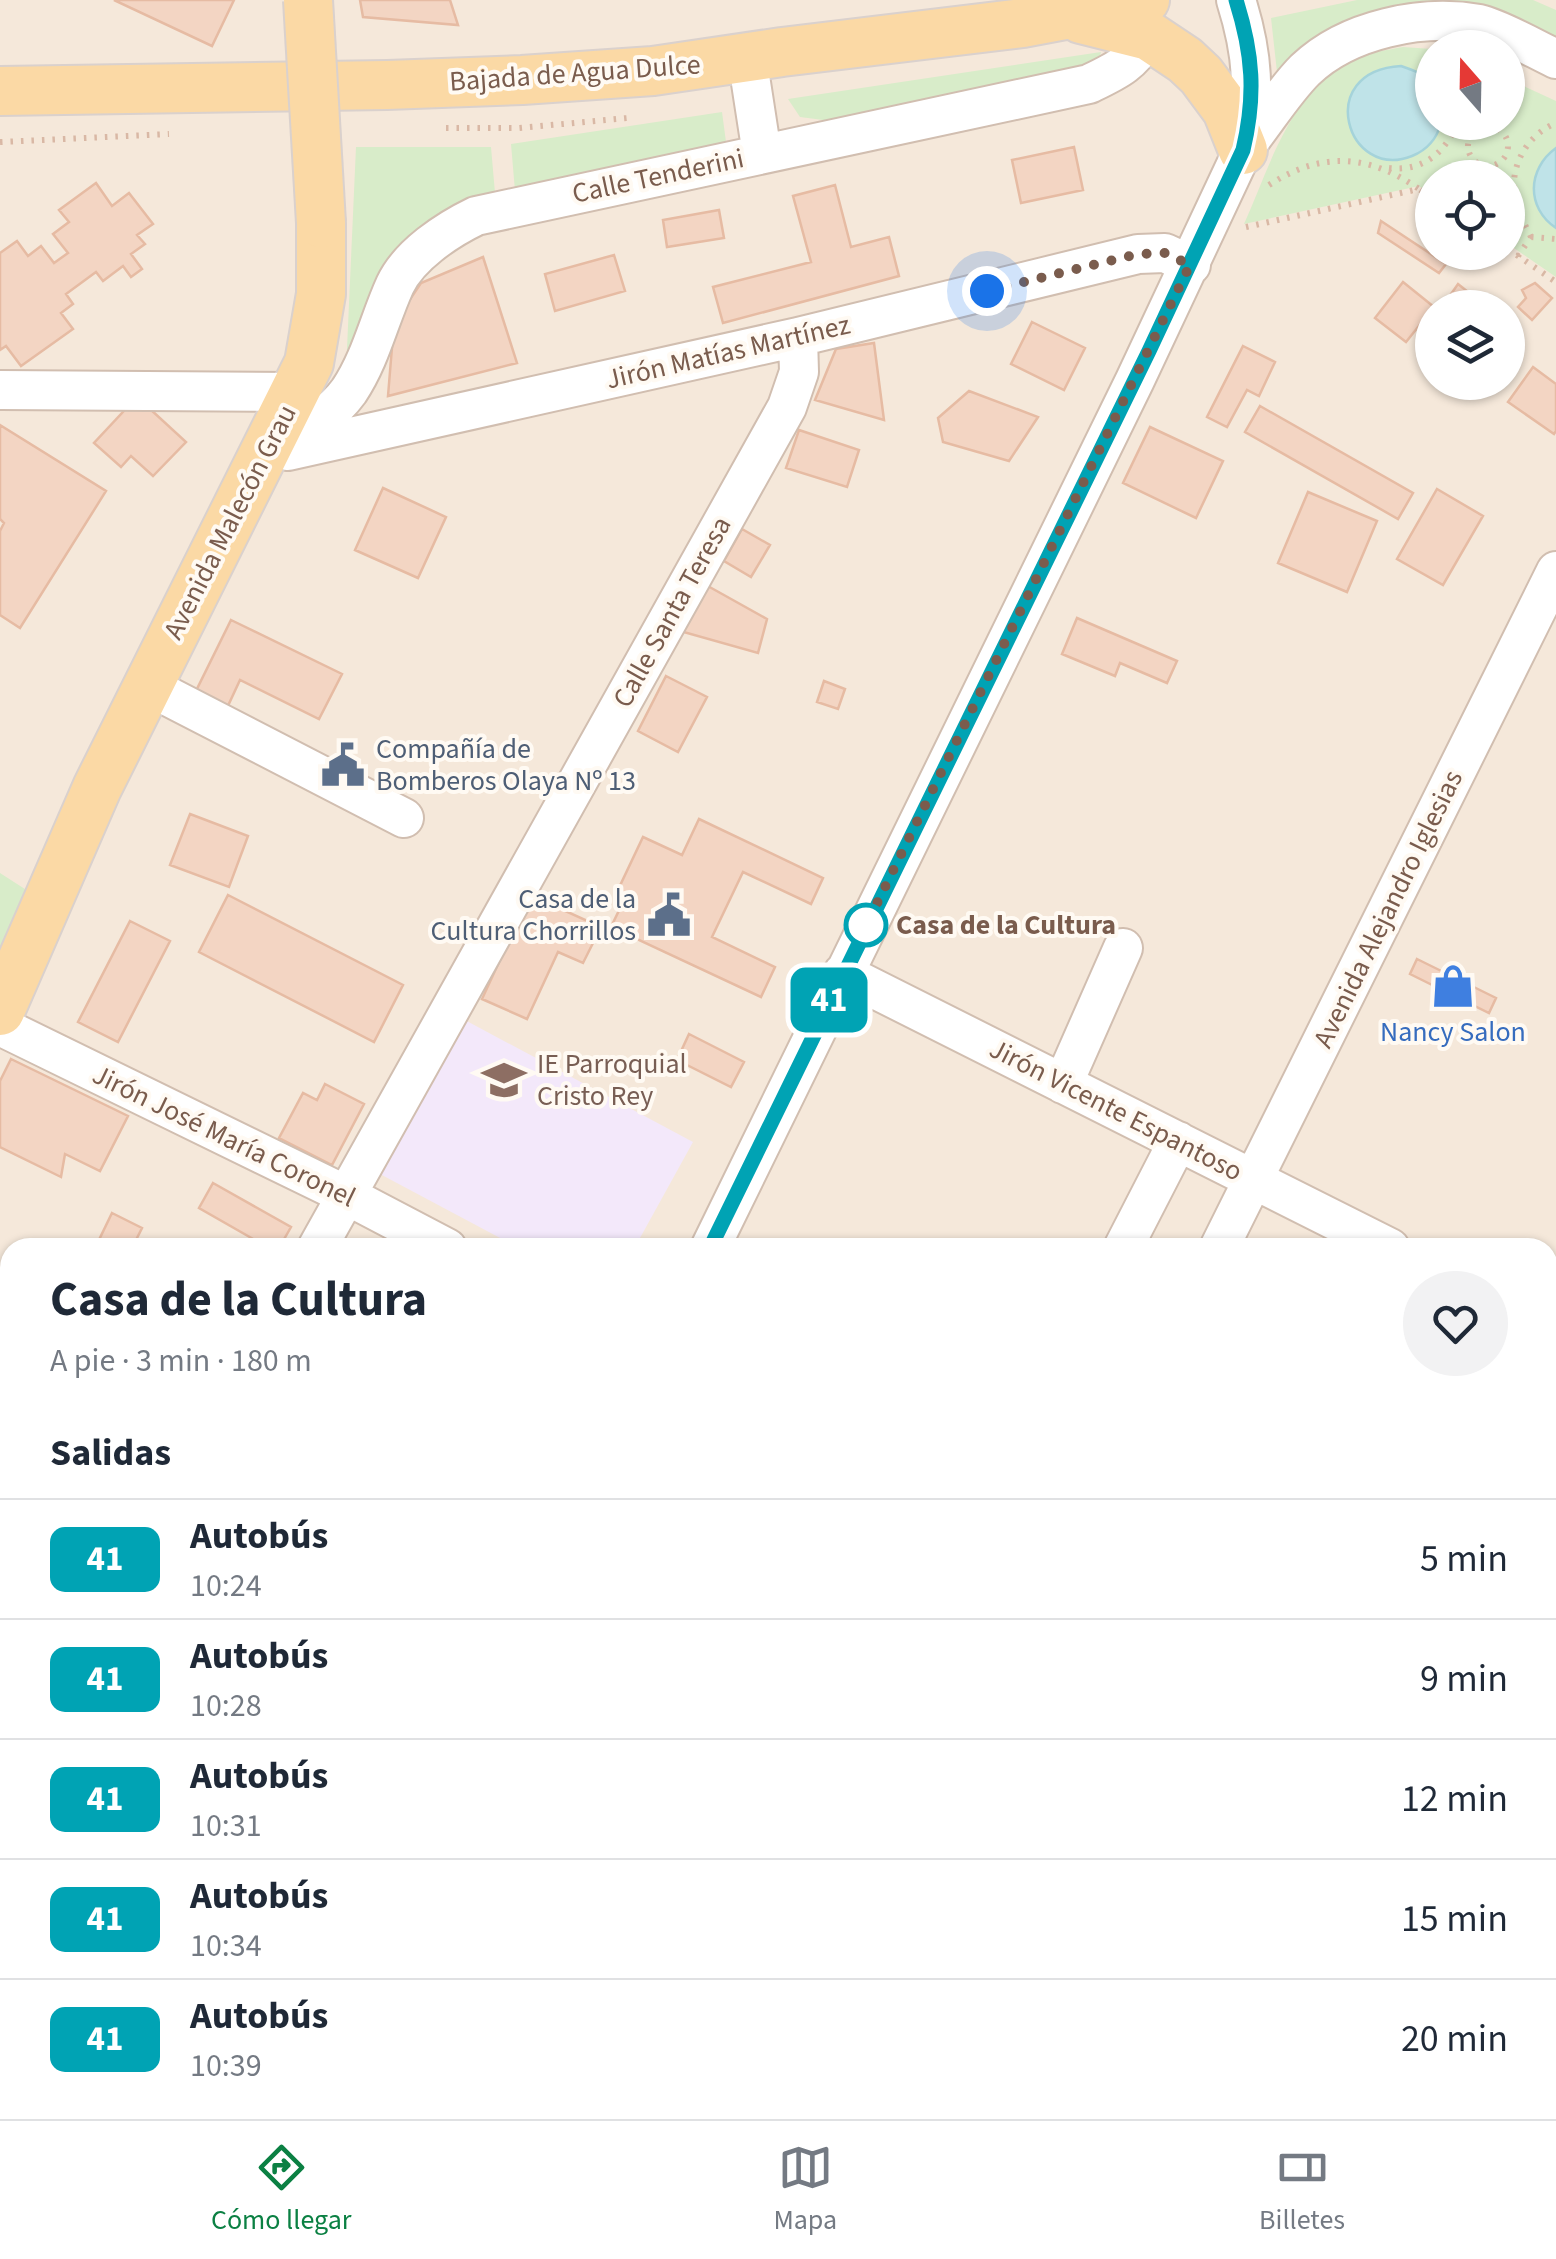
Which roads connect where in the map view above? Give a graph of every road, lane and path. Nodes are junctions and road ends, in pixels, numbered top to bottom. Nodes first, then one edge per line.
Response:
1 (308, 0) edge
2 (972, 0) edge
3 (1236, 0) edge
4 (1147, 18) edge
5 (765, 55) junction
6 (1556, 59) edge
7 (0, 91) edge
8 (1556, 123) edge
9 (1449, 140) edge
10 (1469, 140) edge
11 (1506, 140) edge
12 (1243, 150) junction
13 (1507, 152) junction
14 (762, 154) junction
15 (1520, 158) junction
16 (1378, 166) junction
17 (1415, 186) edge
18 (1415, 190) edge
19 (1259, 195) dead end
20 (1530, 237) junction
21 (1556, 238) edge
22 (1525, 245) edge
23 (1197, 250) junction
24 (1525, 261) edge
25 (1556, 282) edge
26 (798, 337) junction
27 (0, 390) edge
28 (296, 392) junction
29 (264, 456) junction
30 (1556, 571) edge
31 (148, 686) junction
32 (404, 818) dead end
33 (1123, 948) dead end
34 (843, 973) junction
35 (0, 1011) edge
36 (0, 1026) edge
37 (1064, 1084) junction
38 (1178, 1141) junction
39 (1253, 1179) junction
40 (346, 1195) junction
41 (322, 1238) edge
42 (427, 1238) edge
43 (715, 1238) edge
44 (1128, 1238) edge
45 (1224, 1238) edge
46 (1370, 1238) edge

1 - 28 main road, Avenida Malecón Grau, bridge
2 - 5 main road
3 - 12 street
4 - 5 main road, Bajada de Agua Dulce
4 - 12 main road, Bajada de Agua Dulce
4 - 14 street, Calle Tenderini
5 - 7 main road, Bajada de Agua Dulce
5 - 14 street
6 - 12 street
8 - 15 path
9 - 16 path
10 - 13 path
11 - 13 path
12 - 23 street
13 - 15 path
14 - 29 street, Calle Tenderini
15 - 20 path
16 - 17 path
16 - 19 path
18 - 23 path
20 - 21 path
20 - 22 path
23 - 26 street, Jirón Matías Martínez
23 - 34 street
24 - 25 path
26 - 29 street, Jirón Matías Martínez
26 - 40 street, Calle Santa Teresa
27 - 28 street
28 - 29 main road, Avenida Malecón Grau
29 - 31 main road, Avenida Malecón Grau
30 - 39 street, Avenida Alejandro Iglesias
31 - 32 street
31 - 35 main road, Avenida Malecón Grau
33 - 37 street
34 - 37 street, Jirón Vicente Espantoso
34 - 43 street
36 - 40 street, Jirón José María Coronel
37 - 38 street, Jirón Vicente Espantoso
38 - 39 street, Jirón Vicente Espantoso
38 - 44 street
39 - 45 street, Avenida Alejandro Iglesias
39 - 46 street, Jirón Vicente Espantoso
40 - 41 street, Calle Santa Teresa
40 - 42 street, Jirón José María Coronel

